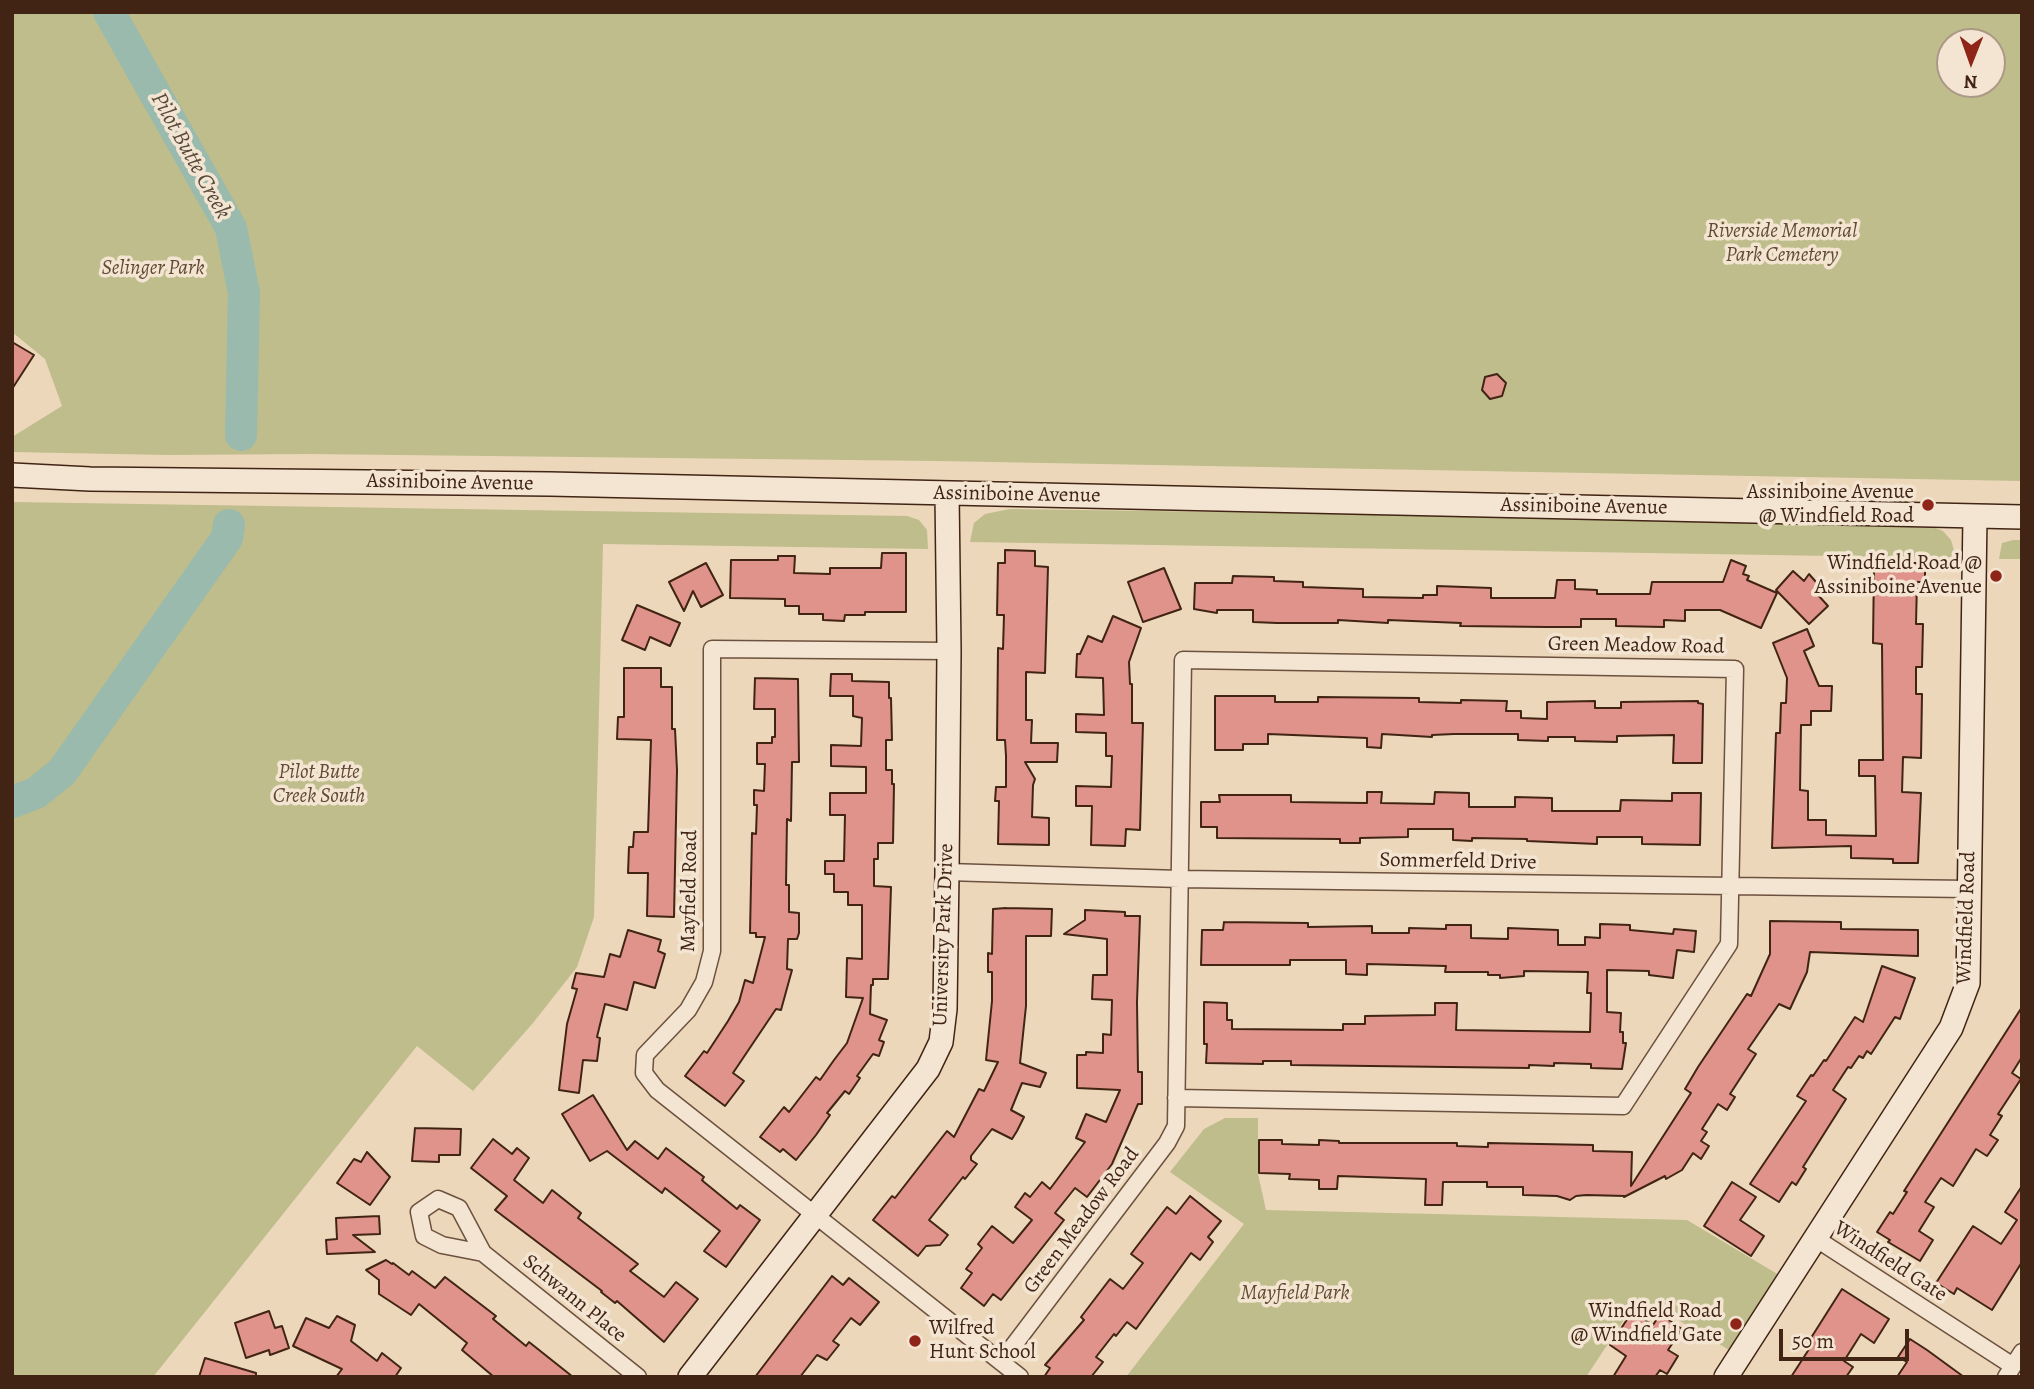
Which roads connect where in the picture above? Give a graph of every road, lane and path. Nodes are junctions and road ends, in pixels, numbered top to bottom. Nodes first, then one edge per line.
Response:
1 (12, 475) edge
2 (947, 493) junction
3 (1975, 516) junction
4 (2022, 517) edge
5 (949, 651) junction
6 (947, 872) junction
7 (1180, 879) junction
8 (1731, 886) junction
9 (1969, 889) junction
10 (1176, 1098) junction
11 (816, 1216) junction
12 (1815, 1238) junction
13 (483, 1253) dead end
14 (2022, 1352) edge
15 (1001, 1362) junction
16 (2009, 1371) edge
17 (638, 1377) edge
18 (690, 1377) edge
19 (1020, 1377) edge
20 (1726, 1377) edge

1 - 2 street, Assiniboine Avenue
2 - 3 street, Assiniboine Avenue
2 - 5 street, University Park Drive
3 - 4 street, Assiniboine Avenue
3 - 9 street, Windfield Road
5 - 6 street, University Park Drive
5 - 11 street, Mayfield Road
6 - 7 street, Sommerfeld Drive
6 - 11 street, University Park Drive
7 - 8 street, Sommerfeld Drive
7 - 8 street, Green Meadow Road
7 - 10 street, Green Meadow Road
8 - 9 street, Sommerfeld Drive
8 - 10 street, Green Meadow Road
9 - 12 street, Windfield Road
10 - 15 street, Green Meadow Road
11 - 15 street, Mayfield Road
11 - 18 street, University Park Drive
12 - 16 street, Windfield Gate
12 - 20 street, Windfield Road
13 - 17 street, Schwann Place
14 - 16 street
15 - 19 street, Mayfield Road

